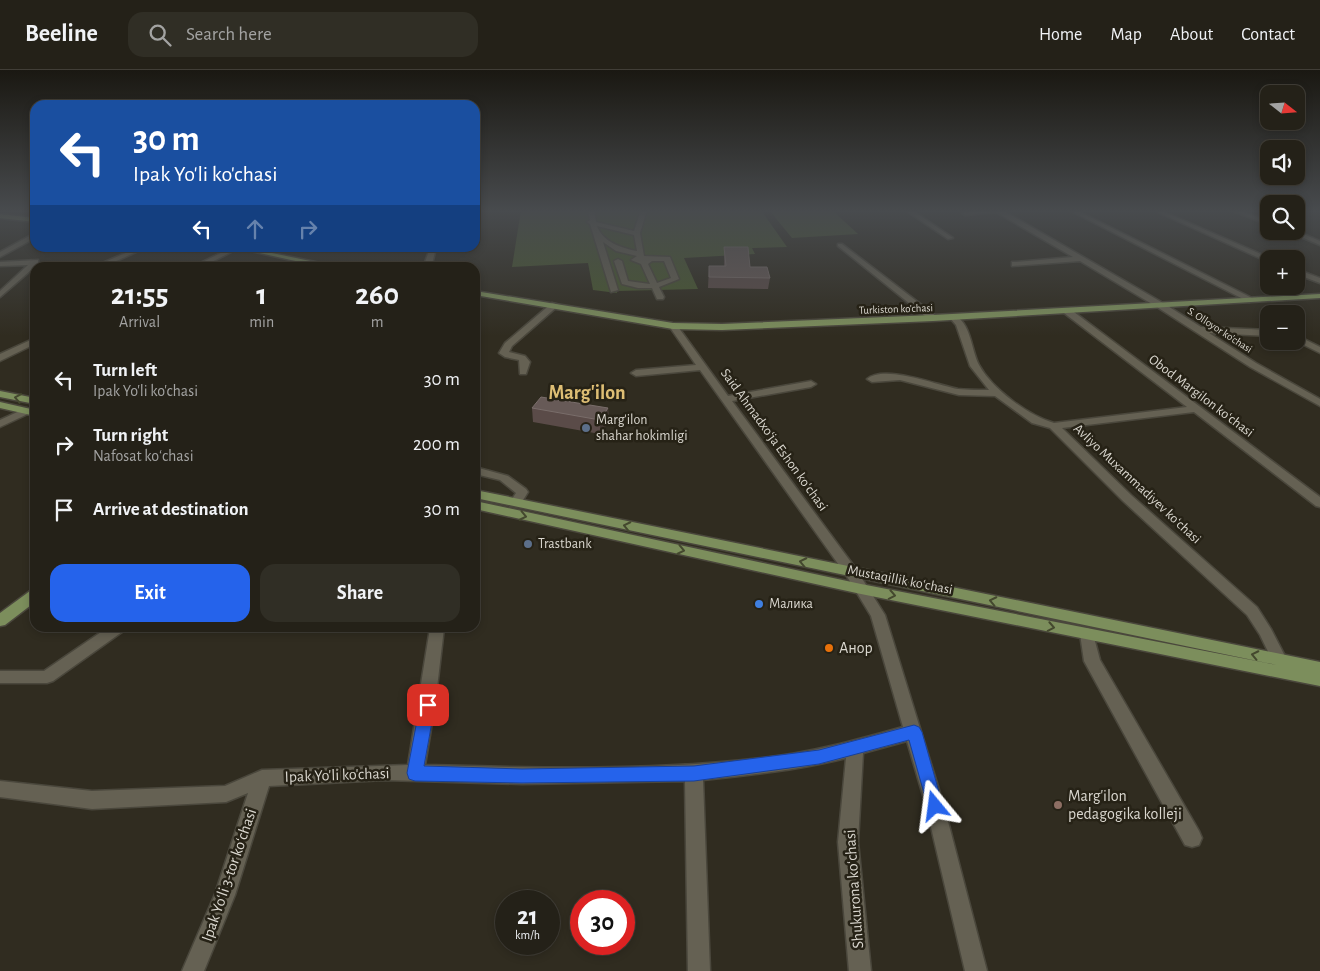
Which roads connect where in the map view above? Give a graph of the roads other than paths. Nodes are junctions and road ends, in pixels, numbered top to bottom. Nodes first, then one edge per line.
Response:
1 (132, 252) edge
2 (226, 252) edge
3 (260, 252) edge
4 (602, 252) edge
5 (623, 252) edge
6 (641, 252) edge
7 (849, 252) edge
8 (1069, 252) edge
9 (1156, 252) edge
10 (642, 259) junction
11 (1081, 259) junction
12 (618, 261) junction
13 (30, 262) edge
14 (108, 262) edge
15 (205, 262) edge
16 (311, 262) edge
17 (605, 262) junction
18 (0, 264) edge
19 (1015, 264) dead end
20 (30, 267) edge
21 (1305, 275) edge
22 (1320, 281) edge
23 (655, 286) junction
24 (614, 290) dead end
25 (480, 294) edge
26 (0, 295) edge
27 (1320, 296) edge
28 (660, 297) dead end
29 (1252, 300) junction
30 (555, 305) junction
31 (1160, 305) junction
32 (1067, 311) junction
33 (953, 317) junction
34 (933, 318) junction
35 (673, 326) junction
36 (1199, 330) junction
37 (1260, 333) edge
38 (1305, 342) edge
39 (30, 343) edge
40 (1320, 350) edge
41 (0, 358) edge
42 (704, 367) junction
43 (524, 372) dead end
44 (636, 373) dead end
45 (872, 379) dead end
46 (811, 384) dead end
47 (997, 393) junction
48 (0, 394) edge
49 (726, 399) junction
50 (30, 400) edge
51 (1320, 403) edge
52 (0, 405) edge
53 (1196, 409) junction
54 (30, 412) edge
55 (0, 424) edge
56 (1054, 426) junction
57 (480, 471) edge
58 (516, 502) junction
59 (1320, 503) edge
60 (480, 504) edge
61 (480, 505) edge
62 (851, 572) junction
63 (861, 589) junction
64 (30, 599) edge
65 (0, 621) edge
66 (111, 632) edge
67 (437, 632) edge
68 (1088, 634) junction
69 (1279, 660) junction
70 (1320, 668) edge
71 (0, 677) edge
72 (1320, 680) edge
73 (914, 732) junction
74 (855, 748) junction
75 (415, 773) junction
76 (694, 774) junction
77 (262, 778) junction
78 (0, 789) edge
79 (1192, 838) dead end
80 (193, 971) edge
81 (699, 971) edge
82 (860, 971) edge
83 (976, 971) edge

1 - 14 street
2 - 15 street
3 - 16 main road
4 - 17 street
5 - 10 street
6 - 10 street
7 - 34 street
8 - 11 street, S. Olloyor ko'chasi
9 - 29 street
10 - 12 street
10 - 23 street
10 - 23 street
11 - 19 street
11 - 31 street, S. Olloyor ko'chasi
12 - 17 street
12 - 23 street
13 - 18 street
17 - 24 street
20 - 26 street
21 - 22 street
23 - 28 street
25 - 30 main road, Turkiston ko’chasi
27 - 29 main road, Turkiston ko’chasi
29 - 31 main road, Turkiston ko’chasi
30 - 35 main road, Turkiston ko’chasi
30 - 43 street
31 - 32 main road, Turkiston ko’chasi
31 - 36 street, S. Olloyor ko'chasi
32 - 33 main road, Turkiston ko’chasi
32 - 53 street, Obod Margilon koʻchasi
33 - 34 main road, Turkiston ko’chasi
33 - 47 street, Avliyo Muxammadiyev koʻchasi
34 - 35 main road, Turkiston ko’chasi
35 - 42 street, Said Ahmadxoʻja Eshon koʻchasi
36 - 37 street
36 - 51 street, S. Olloyor ko'chasi
38 - 40 street
39 - 41 street
42 - 44 street
42 - 49 street, Said Ahmadxoʻja Eshon koʻchasi
45 - 47 street
46 - 49 street
47 - 56 street, Avliyo Muxammadiyev koʻchasi
50 -> 48 main road
49 - 62 street, Said Ahmadxoʻja Eshon koʻchasi
52 - 54 main road
53 - 56 street
53 - 59 street, Obod Margilon koʻchasi
54 - 55 street
56 - 69 street, Avliyo Muxammadiyev koʻchasi
57 - 58 street
58 - 60 main road, Mustaqillik koʻchasi
62 -> 58 main road, Mustaqillik koʻchasi
61 -> 63 main road, Mustaqillik koʻchasi
62 - 63 street, Said Ahmadxoʻja Eshon koʻchasi
69 -> 62 main road, Mustaqillik koʻchasi
63 -> 68 main road, Mustaqillik koʻchasi
63 - 73 street, Said Ahmadxoʻja Eshon koʻchasi
64 - 65 main road
66 - 71 street
67 - 75 street
68 - 72 main road, Mustaqillik koʻchasi
68 - 79 street
69 - 70 main road, Mustaqillik koʻchasi
73 - 74 street, Ipak Yo'li ko'chasi
73 - 83 street, Said Ahmadxoʻja Eshon koʻchasi
74 - 76 street, Ipak Yo'li ko'chasi
74 - 82 street, Shukurona koʻchasi
75 - 76 street, Ipak Yo'li ko'chasi
75 - 77 street, Ipak Yo'li ko'chasi
76 - 81 street
77 - 78 street, Ipak Yo'li ko'chasi
77 - 80 street, Ipak Yoʻli 3-tor koʻchasi

